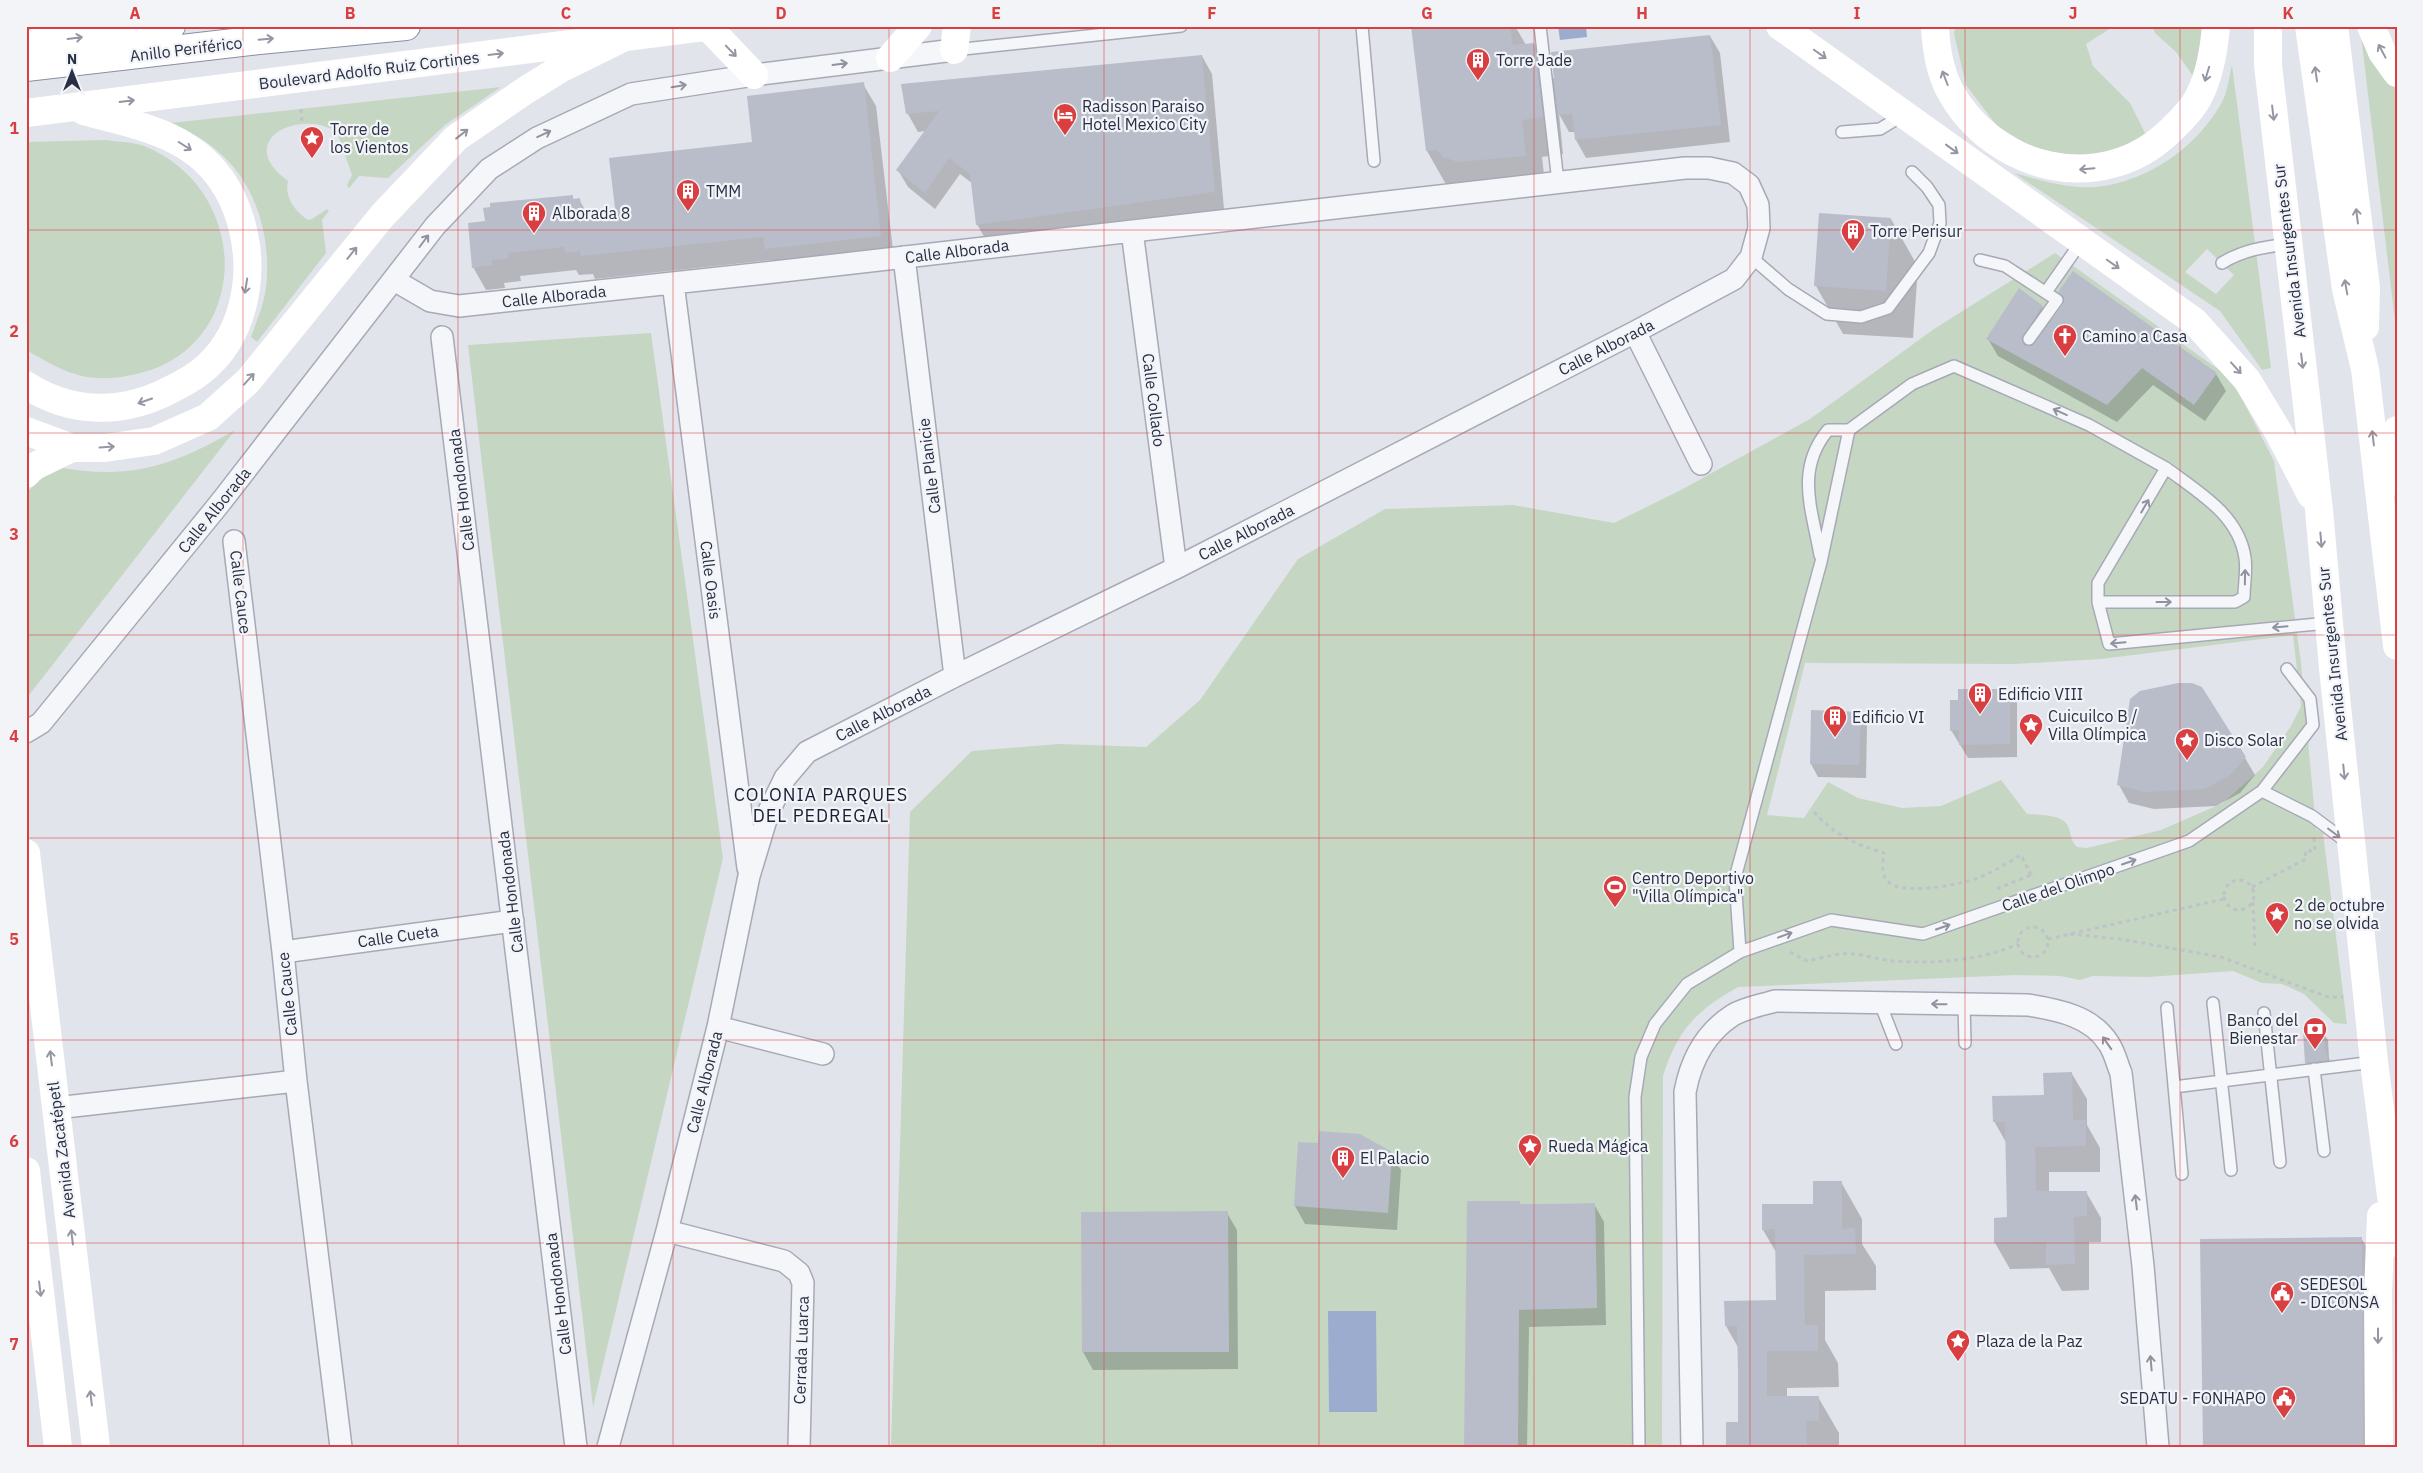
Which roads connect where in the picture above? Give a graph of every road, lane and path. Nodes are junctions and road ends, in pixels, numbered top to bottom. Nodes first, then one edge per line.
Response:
1 (171, 26) edge
2 (406, 26) edge
3 (712, 26) edge
4 (918, 26) edge
5 (1181, 26) edge
6 (1362, 26) edge
7 (1540, 26) edge
8 (1780, 26) edge
9 (1935, 26) edge
10 (2216, 26) edge
11 (2253, 26) edge
12 (2268, 26) edge
13 (2309, 26) edge
14 (2334, 26) edge
15 (2372, 26) edge
16 (708, 27) edge
17 (625, 37) junction
18 (956, 38) edge
19 (26, 44) edge
20 (890, 58) junction
21 (2268, 65) junction
22 (26, 67) edge
23 (2397, 73) edge
24 (754, 75) junction
25 (73, 108) junction
26 (301, 109) dead end
27 (26, 113) edge
28 (1905, 114) junction
29 (302, 124) dead end
30 (1842, 132) dead end
31 (1374, 161) dead end
32 (1912, 172) dead end
33 (1558, 182) junction
34 (1132, 231) junction
35 (2081, 242) junction
36 (2288, 244) junction
37 (904, 257) junction
38 (1751, 257) junction
39 (1980, 260) dead end
40 (2222, 263) dead end
41 (394, 280) junction
42 (673, 283) junction
43 (2046, 292) junction
44 (1635, 332) junction
45 (442, 337) dead end
46 (2029, 339) dead end
47 (2365, 369) junction
48 (26, 385) edge
49 (1850, 430) junction
50 (2397, 430) edge
51 (26, 431) edge
52 (72, 448) junction
53 (1701, 464) dead end
54 (2166, 468) junction
55 (26, 474) edge
56 (2319, 510) junction
57 (2390, 522) edge
58 (234, 541) dead end
59 (1821, 562) junction
60 (1176, 568) junction
61 (2098, 602) junction
62 (2328, 623) junction
63 (2397, 646) edge
64 (2287, 669) dead end
65 (955, 676) junction
66 (26, 732) edge
67 (2262, 791) junction
68 (1814, 812) dead end
69 (2342, 839) junction
70 (26, 853) edge
71 (750, 876) junction
72 (2252, 888) junction
73 (2039, 894) junction
74 (2224, 898) junction
75 (2253, 902) junction
76 (513, 921) junction
77 (2070, 934) junction
78 (2048, 939) junction
79 (1769, 941) junction
80 (2018, 944) junction
81 (2255, 950) dead end
82 (283, 952) junction
83 (1740, 952) junction
84 (2367, 997) junction
85 (1880, 1003) junction
86 (2213, 1003) dead end
87 (1964, 1004) junction
88 (2167, 1008) dead end
89 (2264, 1012) dead end
90 (718, 1027) junction
91 (1966, 1043) dead end
92 (1896, 1044) dead end
93 (823, 1054) dead end
94 (2374, 1062) junction
95 (2314, 1069) junction
96 (2271, 1074) junction
97 (296, 1081) junction
98 (2221, 1081) junction
99 (2174, 1087) junction
100 (56, 1108) junction
101 (2384, 1147) junction
102 (2324, 1151) dead end
103 (2280, 1162) dead end
104 (2231, 1170) dead end
105 (26, 1171) edge
106 (2182, 1174) dead end
107 (667, 1231) junction
108 (2397, 1243) edge
109 (58, 1447) edge
110 (96, 1447) edge
111 (341, 1447) edge
112 (576, 1447) edge
113 (608, 1447) edge
114 (799, 1447) edge
115 (1639, 1447) edge
116 (1692, 1447) edge
117 (2158, 1447) edge
118 (2379, 1447) edge

19 -> 1 main road
22 -> 2 main road, Anillo Periférico
3 - 16 main road, Boulevard Adolfo Ruiz Cortines
4 - 20 main road
5 - 18 lane, Calle Alborada
6 - 31 lane
7 - 33 lane
8 -> 28 main road
10 -> 9 main road
11 - 21 main road, Avenida Insurgentes Sur
12 - 21 main road, Avenida Insurgentes Sur
47 -> 13 main road
47 -> 14 main road
23 -> 15 main road
16 - 17 main road, Boulevard Adolfo Ruiz Cortines
16 -> 24 main road
25 -> 17 main road, Boulevard Adolfo Ruiz Cortines
52 -> 17 main road
18 - 20 street, Calle Alborada
24 -> 20 street, Calle Alborada
21 -> 36 main road, Avenida Insurgentes Sur
41 -> 24 street, Calle Alborada
25 - 27 main road, Boulevard Adolfo Ruiz Cortines
25 -> 48 main road
26 - 29 path
28 - 30 lane
28 -> 35 main road
32 - 38 lane
33 - 34 street, Calle Alborada
33 - 38 street, Calle Alborada
34 - 37 street, Calle Alborada
34 - 60 street, Calle Collado
35 - 43 lane
35 -> 56 main road
36 - 40 lane
36 -> 56 main road, Avenida Insurgentes Sur
37 - 42 street, Calle Alborada
37 - 65 street, Calle Planicie
38 - 44 street, Calle Alborada
39 - 43 lane
41 - 42 street, Calle Alborada
41 - 66 street, Calle Alborada
42 - 71 street, Calle Oasis
43 - 46 lane
44 - 53 street
44 - 60 street, Calle Alborada
45 - 76 street, Calle Hondonada
57 -> 47 main road
54 -> 49 lane
49 - 59 lane
49 - 59 lane
50 - 57 main road
51 - 52 main road
52 - 55 main road
61 -> 54 lane
61 -> 54 lane
56 -> 62 main road, Avenida Insurgentes Sur
57 - 63 main road
58 - 82 street, Calle Cauce
59 - 83 lane
60 - 65 street, Calle Alborada
62 -> 61 lane
62 -> 69 main road, Avenida Insurgentes Sur
64 - 67 lane, Calle del Olimpo
65 - 71 street, Calle Alborada
67 -> 69 lane
73 -> 67 lane, Calle del Olimpo
68 - 73 path
69 - 72 path
69 - 84 main road, Avenida Insurgentes Sur
100 -> 70 main road, Avenida Zacatépetl
71 - 90 street, Calle Alborada
72 - 74 path
72 - 75 path
79 -> 73 lane, Calle del Olimpo
74 - 75 path
74 - 77 path
75 - 81 path
76 - 82 street, Calle Cueta
76 - 112 street, Calle Hondonada
77 - 78 path
77 - 84 path
78 - 80 path
78 - 80 path
79 - 80 path
79 - 83 lane, Calle del Olimpo
82 - 97 street, Calle Cauce
83 - 115 lane, Calle del Olimpo
84 - 94 main road, Avenida Insurgentes Sur
87 -> 85 street
85 - 92 lane
85 - 116 street
86 - 98 lane
87 - 91 lane
117 -> 87 street
88 - 99 lane
89 - 96 lane
90 - 93 street
90 - 107 street, Calle Alborada
94 - 95 lane
94 - 101 main road, Avenida Insurgentes Sur
95 - 96 lane
95 - 102 lane
96 - 98 lane
96 - 103 lane
97 - 100 street
97 - 111 street, Calle Cauce
98 - 99 lane
98 - 104 lane
99 - 106 lane
110 -> 100 main road, Avenida Zacatépetl
101 - 108 main road, Avenida Insurgentes Sur
101 -> 118 main road
105 -> 109 main road
107 - 113 street, Calle Alborada
107 - 114 street, Cerrada Luarca

